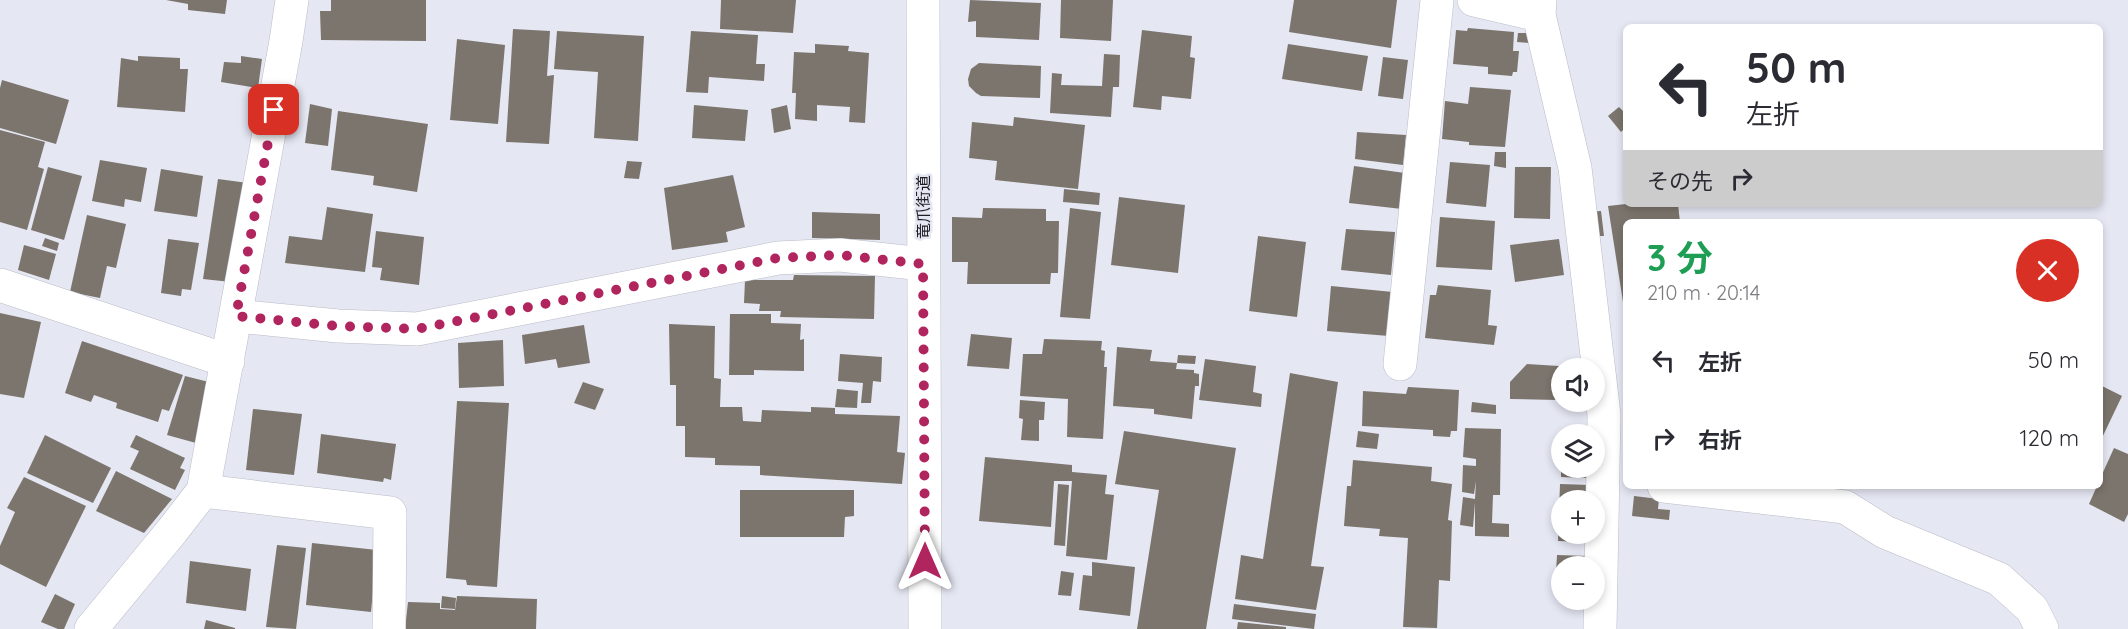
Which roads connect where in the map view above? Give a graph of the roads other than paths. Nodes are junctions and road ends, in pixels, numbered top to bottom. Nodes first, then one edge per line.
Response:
1 (292, 0) edge
2 (923, 0) edge
3 (1437, 0) edge
4 (1474, 0) edge
5 (1540, 8) edge
6 (923, 264) junction
7 (0, 285) edge
8 (236, 316) junction
9 (228, 361) junction
10 (1400, 364) dead end
11 (1614, 480) edge
12 (1690, 489) edge
13 (203, 491) junction
14 (91, 629) edge
15 (389, 629) edge
16 (925, 629) edge
17 (1600, 629) edge
18 (2042, 629) edge

1 - 8 street
2 - 6 street, 竜爪街道
3 - 10 street
4 - 5 street
5 - 11 street
6 - 8 street
6 - 16 street, 竜爪街道
7 - 9 street
8 - 9 street
9 - 13 street
11 - 17 street
12 - 18 street
13 - 14 street
13 - 15 street

